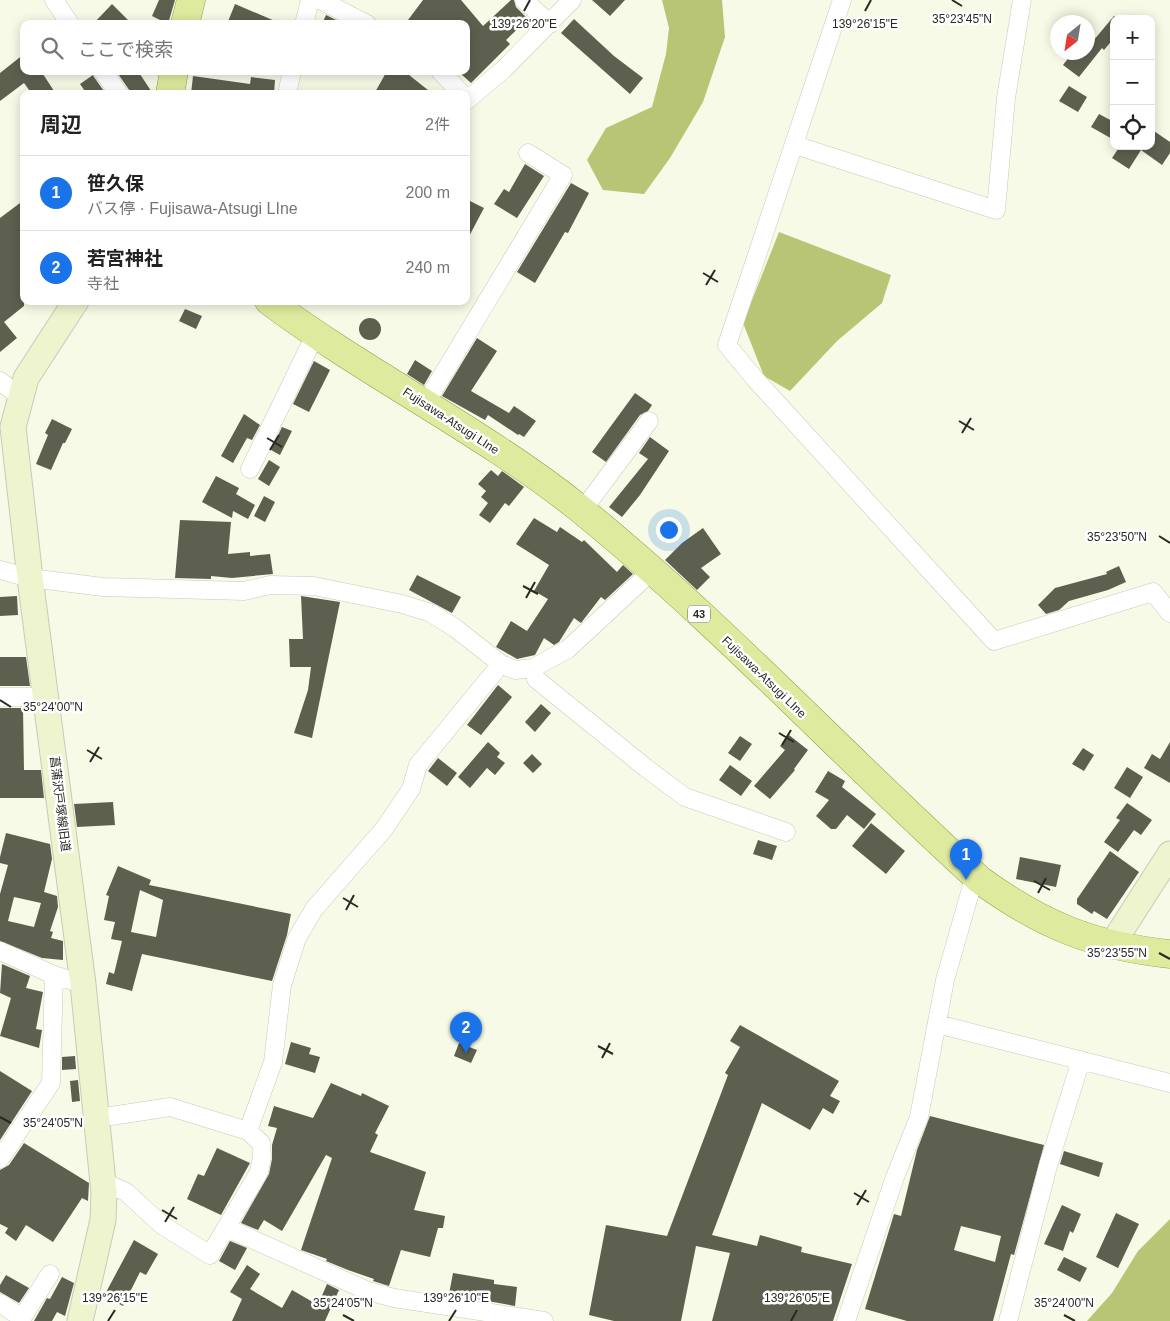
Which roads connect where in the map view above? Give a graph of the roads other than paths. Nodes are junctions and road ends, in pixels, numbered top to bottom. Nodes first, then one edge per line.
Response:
1 (54, 0) edge
2 (191, 0) edge
3 (310, 0) edge
4 (320, 0) edge
5 (524, 0) edge
6 (572, 0) edge
7 (842, 0) edge
8 (1022, 0) edge
9 (67, 20) edge
10 (186, 20) edge
11 (305, 20) edge
12 (360, 20) edge
13 (550, 24) junction
14 (106, 75) edge
15 (173, 75) edge
16 (291, 75) edge
17 (444, 75) edge
18 (116, 90) edge
19 (171, 90) edge
20 (287, 90) edge
21 (458, 90) edge
22 (470, 95) edge
23 (795, 145) junction
24 (528, 152) dead end
25 (73, 305) edge
26 (275, 305) edge
27 (316, 333) junction
28 (6, 388) edge
29 (425, 404) junction
30 (649, 421) dead end
31 (250, 469) dead end
32 (582, 511) junction
33 (0, 570) edge
34 (652, 570) junction
35 (30, 578) junction
36 (1170, 613) edge
37 (501, 664) junction
38 (533, 668) junction
39 (0, 697) edge
40 (46, 697) junction
41 (786, 832) dead end
42 (1170, 854) edge
43 (975, 875) junction
44 (1110, 946) junction
45 (0, 951) edge
46 (1170, 954) edge
47 (54, 975) junction
48 (84, 984) junction
49 (937, 1024) junction
50 (1081, 1060) junction
51 (1170, 1083) edge
52 (98, 1118) junction
53 (248, 1131) junction
54 (0, 1159) edge
55 (104, 1182) junction
56 (227, 1228) junction
57 (50, 1274) dead end
58 (0, 1303) edge
59 (21, 1320) edge
60 (80, 1321) edge
61 (544, 1321) edge
62 (846, 1321) edge
63 (1008, 1321) edge

1 - 9 street
2 - 10 main road
3 - 11 street
4 - 12 street
5 - 13 street
6 - 13 street
7 - 23 street
8 - 23 street
13 - 22 street
14 - 18 street
15 - 19 main road
16 - 20 street
17 - 21 street
23 - 36 street
24 - 29 street
25 - 28 street, 菖蒲沢戸塚線旧道
26 - 27 main road, Fujisawa-Atsugi LIne / 43
27 - 29 main road, Fujisawa-Atsugi LIne / 43
27 - 31 street
28 - 35 street, 菖蒲沢戸塚線旧道
29 - 32 main road, Fujisawa-Atsugi LIne / 43
30 - 32 street
32 - 34 main road, Fujisawa-Atsugi LIne / 43
33 - 35 street
34 - 38 street
34 - 43 main road, Fujisawa-Atsugi LIne / 43
35 - 37 street
35 - 40 street, 菖蒲沢戸塚線旧道
37 - 38 street
37 - 53 street
38 - 41 street
39 - 40 street
40 - 48 street, 菖蒲沢戸塚線旧道
42 - 44 street
43 - 44 main road, Fujisawa-Atsugi LIne / 43
43 - 49 street
44 - 46 main road, Fujisawa-Atsugi LIne / 43
45 - 47 street
47 - 48 street
47 - 54 street
48 - 52 street, 菖蒲沢戸塚線旧道
49 - 50 street
49 - 62 street
50 - 51 street
50 - 63 street
52 - 53 street
52 - 55 street, 菖蒲沢戸塚線旧道
53 - 56 street
55 - 56 street
55 - 60 street, 菖蒲沢戸塚線旧道
56 - 61 street
57 - 59 street
58 - 59 street

